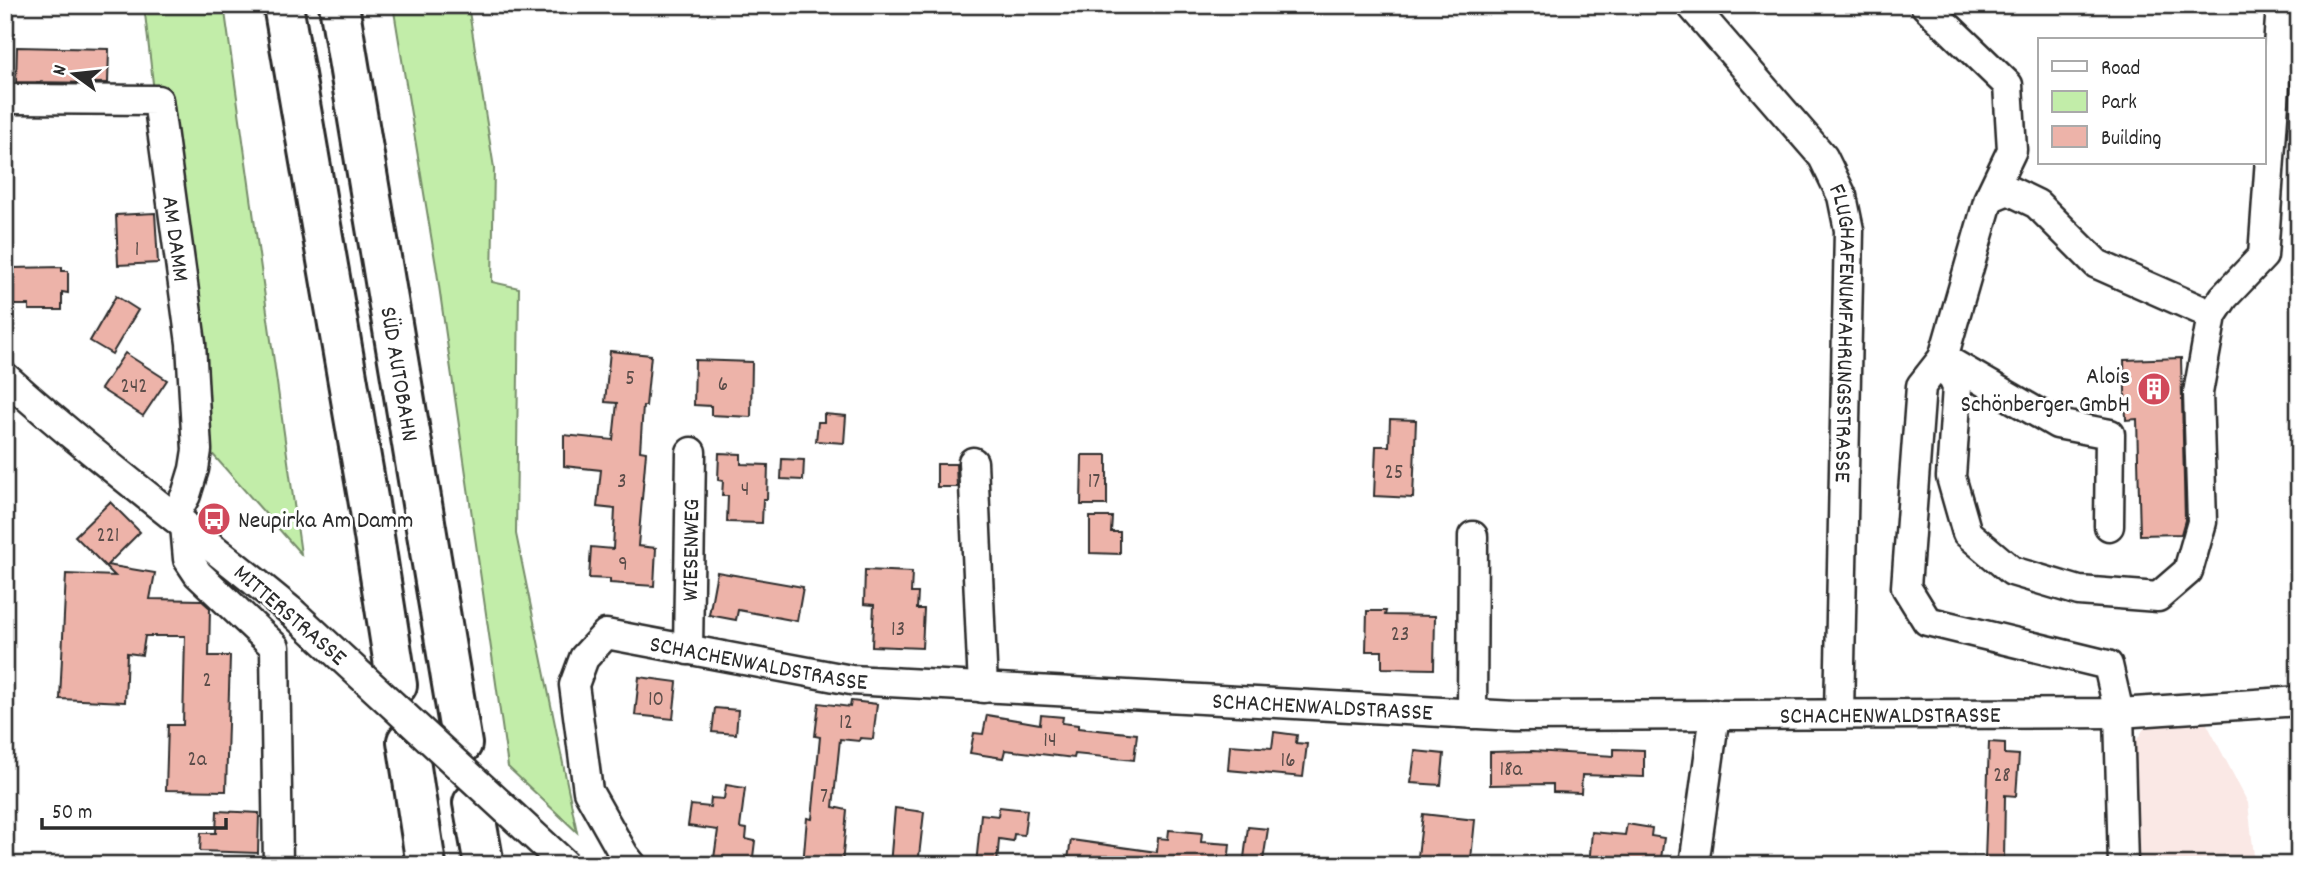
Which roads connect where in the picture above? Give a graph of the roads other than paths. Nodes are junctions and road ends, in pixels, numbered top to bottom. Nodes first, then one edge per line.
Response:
1 (283, 5) edge
2 (340, 5) edge
3 (1691, 5) edge
4 (1925, 5) edge
5 (2281, 5) edge
6 (13, 99) dead end
7 (1989, 198) junction
8 (2212, 316) junction
9 (1943, 358) junction
10 (5, 377) edge
11 (691, 452) dead end
12 (973, 462) dead end
13 (180, 521) junction
14 (2109, 526) dead end
15 (1472, 536) dead end
16 (688, 650) junction
17 (397, 685) dead end
18 (983, 688) junction
19 (2299, 701) edge
20 (1839, 713) junction
21 (2119, 713) junction
22 (1472, 714) junction
23 (1715, 714) junction
24 (407, 741) dead end
25 (462, 744) dead end
26 (473, 803) dead end
27 (278, 865) edge
28 (426, 865) edge
29 (484, 865) edge
30 (566, 865) edge
31 (632, 865) edge
32 (1694, 865) edge
33 (2123, 865) edge

1 - 17 highway
2 - 25 highway, SÜD AUTOBAHN
3 - 20 street, FLUGHAFENUMFAHRUNGSSTRASSE
4 - 7 street
5 - 8 street
6 - 13 street, AM DAMM
7 - 8 street
7 - 9 street
8 - 9 street
9 - 14 street
9 - 21 street
10 - 13 street, MITTERSTRASSE
11 - 16 street, WIESENWEG
12 - 18 street
13 - 27 street
13 - 30 street, MITTERSTRASSE, bridge
15 - 22 street
16 - 18 street, SCHACHENWALDSTRASSE
16 - 31 street, SCHACHENWALDSTRASSE
18 - 22 street, SCHACHENWALDSTRASSE
19 - 21 street, SCHACHENWALDSTRASSE
20 - 21 street, SCHACHENWALDSTRASSE
20 - 23 street, SCHACHENWALDSTRASSE
21 - 33 street
22 - 23 street, SCHACHENWALDSTRASSE
23 - 32 street
24 - 28 highway
26 - 29 highway

